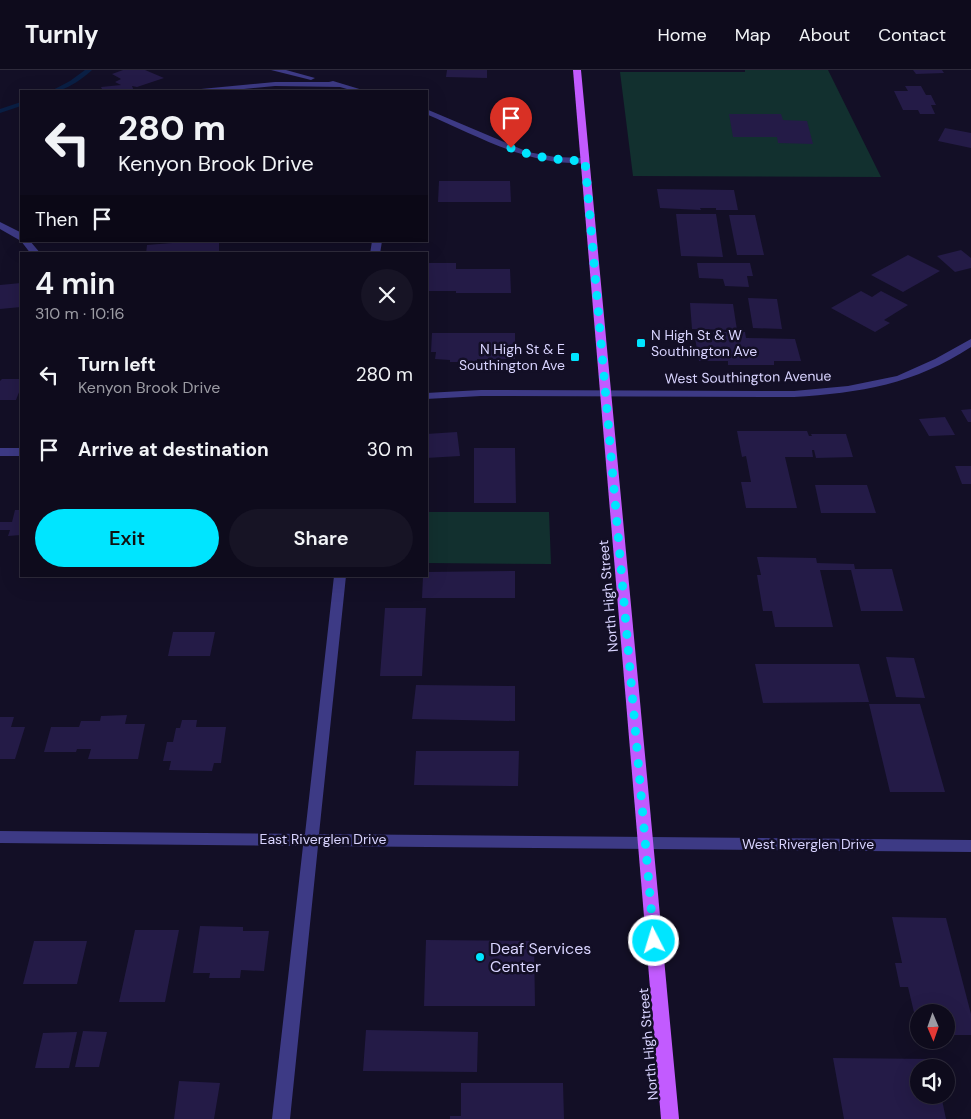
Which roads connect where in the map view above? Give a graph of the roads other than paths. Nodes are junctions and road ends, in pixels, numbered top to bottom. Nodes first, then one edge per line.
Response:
1 (276, 70) edge
2 (576, 70) edge
3 (341, 85) junction
4 (212, 90) edge
5 (358, 90) edge
6 (428, 112) edge
7 (585, 161) junction
8 (2, 226) edge
9 (20, 237) edge
10 (26, 242) edge
11 (34, 252) edge
12 (971, 342) edge
13 (605, 393) junction
14 (428, 396) edge
15 (0, 452) edge
16 (20, 452) edge
17 (340, 577) edge
18 (0, 837) edge
19 (312, 839) junction
20 (645, 843) junction
21 (971, 846) edge
22 (281, 1119) edge
23 (670, 1119) edge

1 - 3 street
2 - 7 main road, North High Street
3 - 4 street
3 - 5 street
6 - 7 street
7 - 13 main road, North High Street
8 - 9 street
10 - 11 street
12 - 13 street, West Southington Avenue
13 - 14 street, West Southington Avenue
13 - 20 main road, North High Street
15 - 16 street
17 - 19 street
18 - 19 street, East Riverglen Drive
19 - 20 street, East Riverglen Drive
19 - 22 street
20 - 21 street, West Riverglen Drive
20 - 23 main road, North High Street

